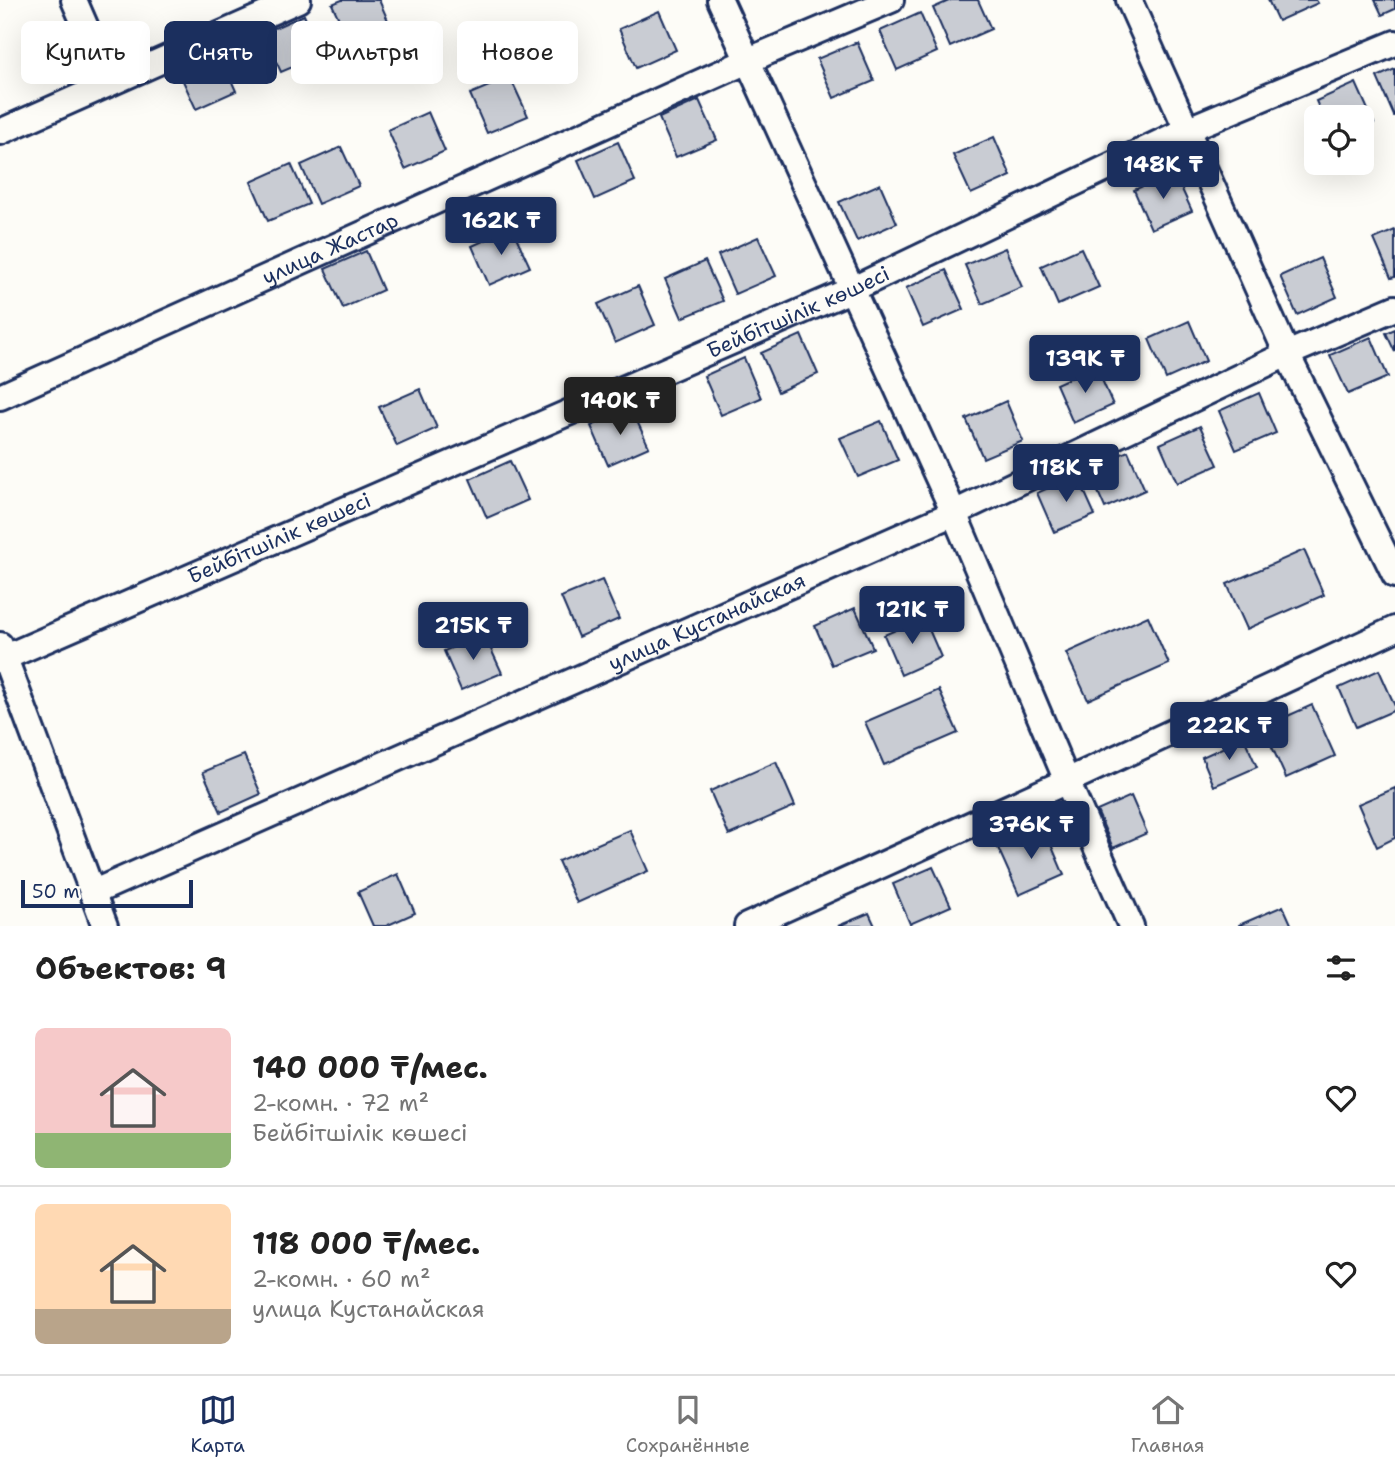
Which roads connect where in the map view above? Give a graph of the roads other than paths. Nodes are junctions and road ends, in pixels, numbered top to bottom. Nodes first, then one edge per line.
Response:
1 (74, 0) edge
2 (298, 0) edge
3 (720, 0) edge
4 (891, 0) edge
5 (1129, 0) edge
6 (83, 21) edge
7 (1395, 43) edge
8 (747, 61) junction
9 (150, 65) edge
10 (108, 84) edge
11 (1186, 130) junction
12 (0, 132) edge
13 (853, 289) junction
14 (1395, 308) edge
15 (1287, 354) junction
16 (0, 397) edge
17 (954, 513) junction
18 (1395, 575) edge
19 (1395, 629) edge
20 (3, 651) edge
21 (1067, 781) junction
22 (92, 893) junction
23 (105, 926) edge
24 (747, 926) edge
25 (1131, 926) edge

1 - 6 street
2 - 9 street
3 - 8 street
4 - 8 street, улица Жастар
5 - 11 street
7 - 11 street, Бейбітшілік көшесі
8 - 13 street
8 - 16 street, улица Жастар
10 - 12 street
11 - 13 street, Бейбітшілік көшесі
11 - 15 street
13 - 17 street
13 - 20 street, Бейбітшілік көшесі
14 - 15 street, улица Кустанайская
15 - 17 street, улица Кустанайская
15 - 18 street
17 - 21 street
17 - 22 street, улица Кустанайская
19 - 21 street
20 - 22 street
21 - 24 street
21 - 25 street
22 - 23 street

